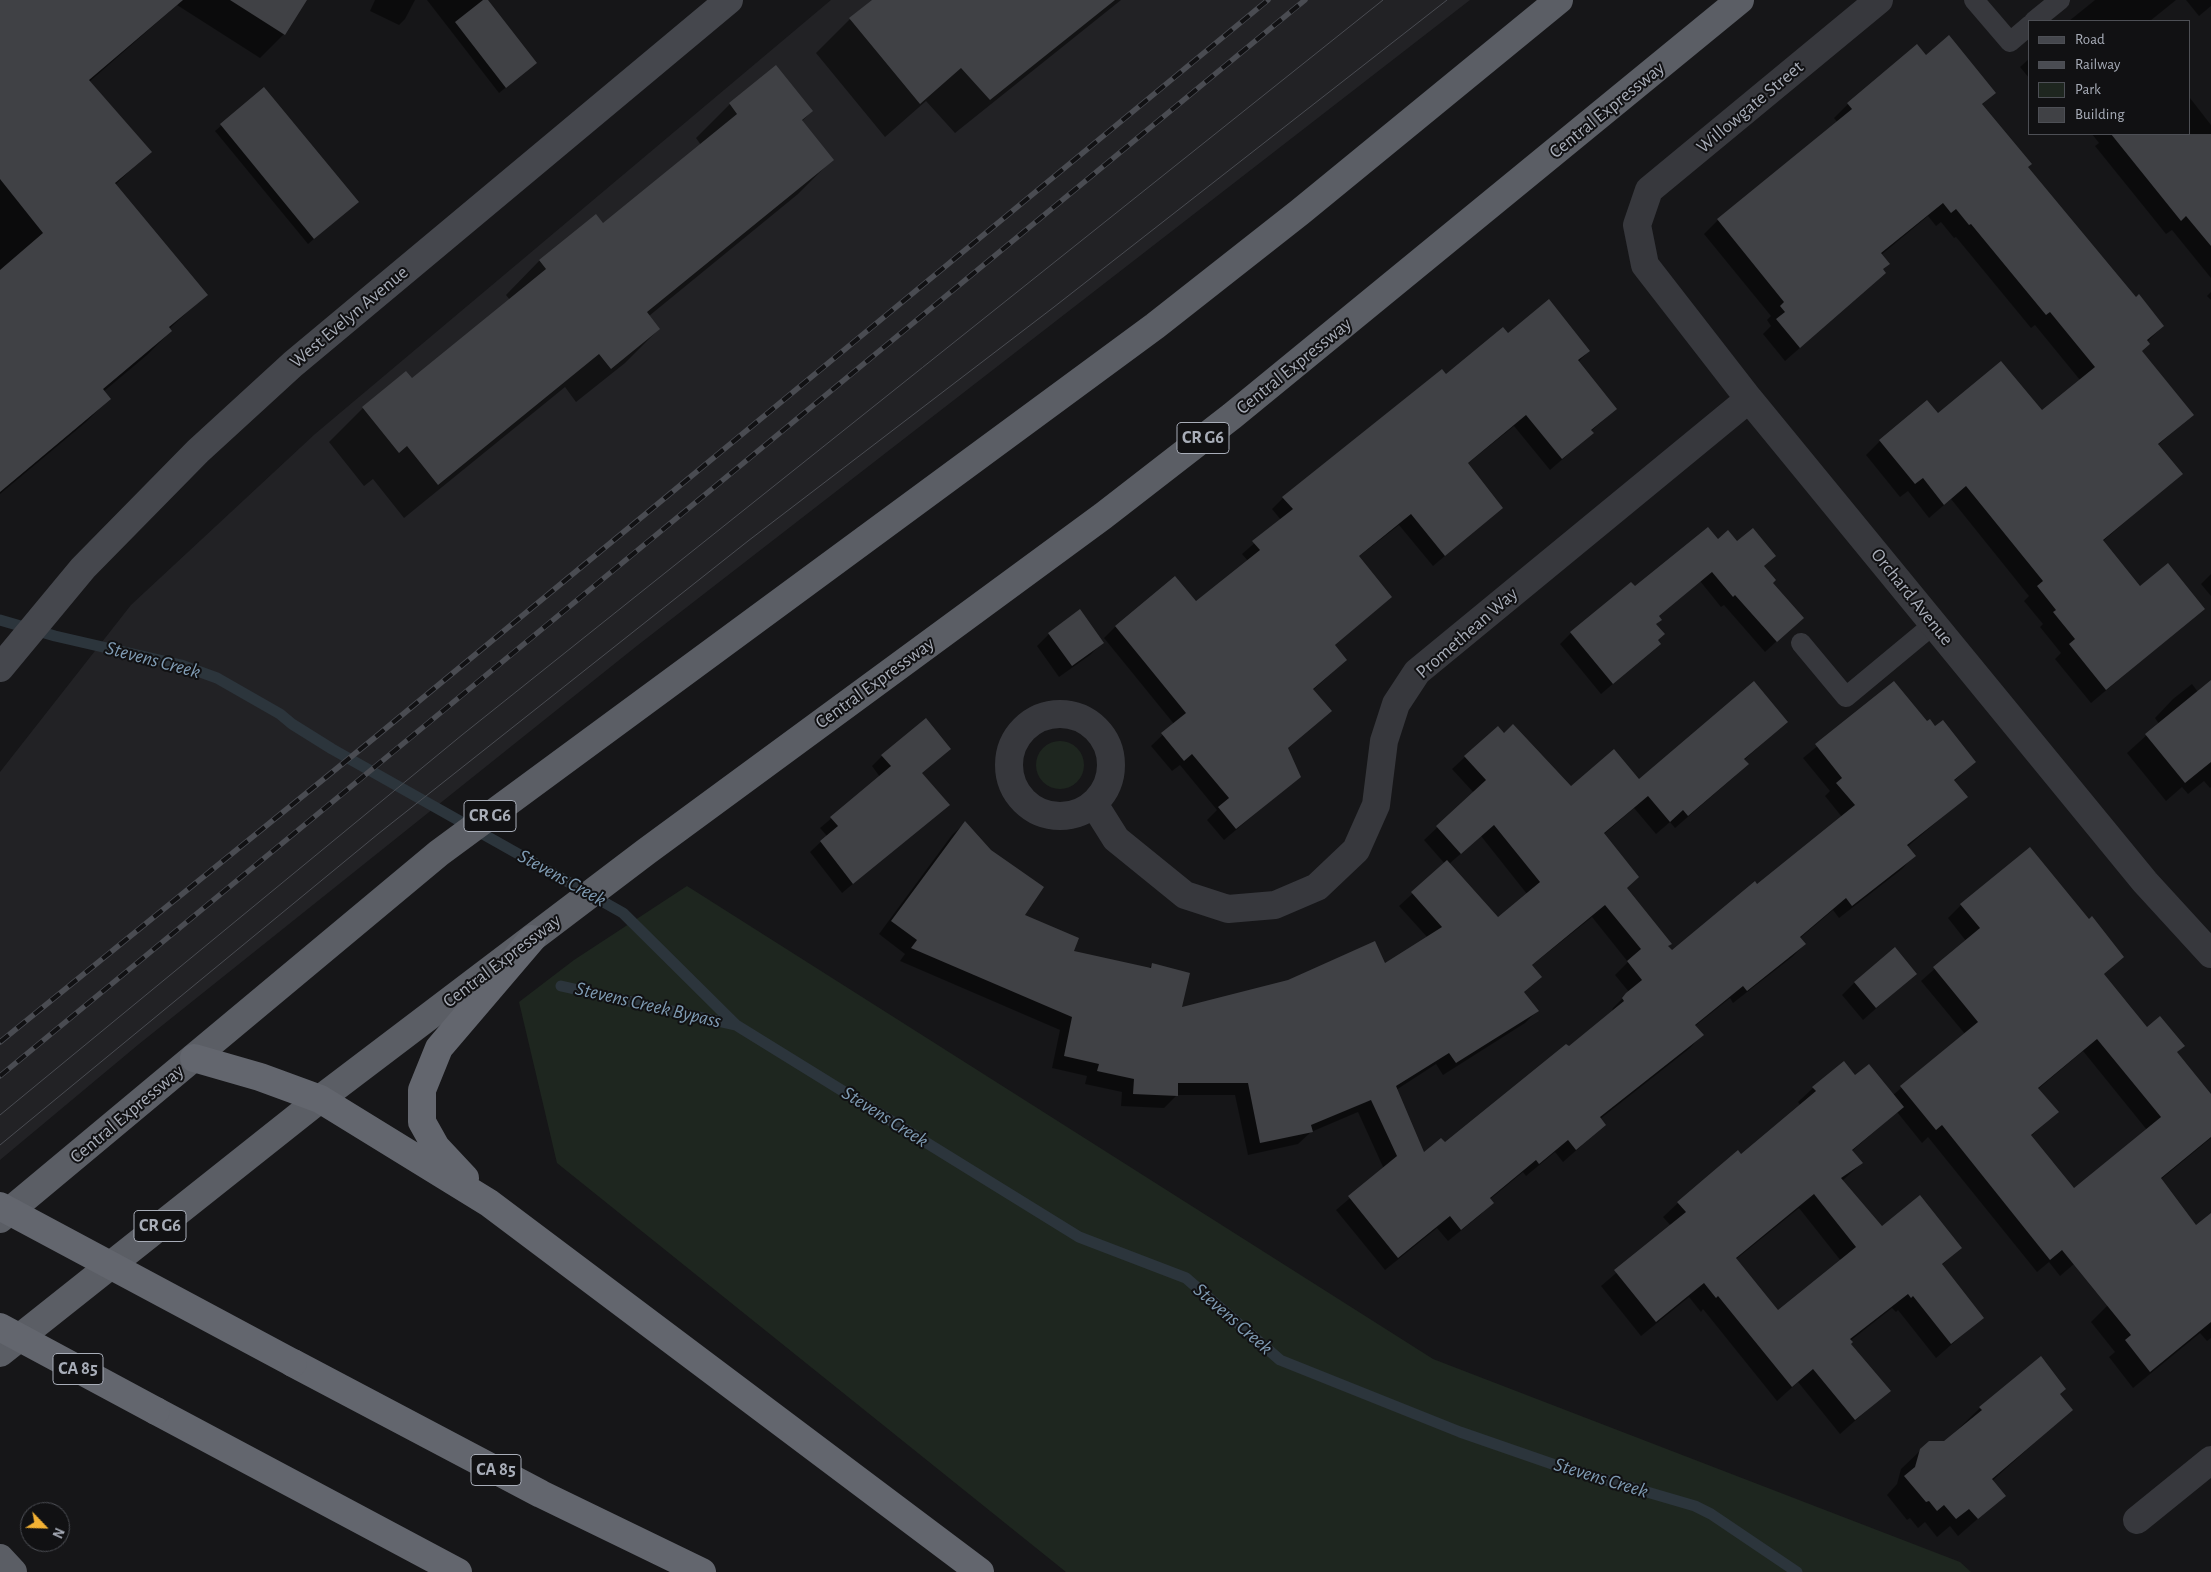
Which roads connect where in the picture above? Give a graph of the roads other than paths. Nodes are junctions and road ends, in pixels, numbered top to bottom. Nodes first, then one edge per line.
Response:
1 (729, 0) edge
2 (1558, 0) edge
3 (1740, 0) edge
4 (1879, 0) edge
5 (1974, 0) edge
6 (2060, 0) edge
7 (2035, 20) edge
8 (2028, 27) edge
9 (1637, 225) joint
10 (1749, 398) junction
11 (1934, 624) junction
12 (1801, 643) dead end
13 (0, 668) edge
14 (1094, 804) dead end
15 (532, 939) junction
16 (2211, 954) edge
17 (194, 1058) junction
18 (320, 1099) junction
19 (489, 1203) junction
20 (0, 1206) edge
21 (0, 1219) edge
22 (0, 1327) edge
23 (0, 1353) edge
24 (2211, 1460) edge
25 (2137, 1520) dead end
26 (0, 1558) edge
27 (13, 1572) edge
28 (458, 1572) edge
29 (702, 1572) edge
30 (980, 1572) edge

1 - 13 main road, West Evelyn Avenue
2 - 17 highway, Central Expressway / CR G6
3 - 15 highway, Central Expressway / CR G6
4 - 9 street, Willowgate Street
5 - 8 lane
6 - 7 lane
9 - 10 street, Orchard Avenue
10 - 11 street, Orchard Avenue
10 - 14 street, Promethean Way
11 - 12 lane
11 - 16 street, Orchard Avenue
15 - 18 highway, Central Expressway / CR G6
15 - 19 highway
17 - 18 highway
17 - 21 highway, Central Expressway / CR G6
18 - 19 highway
18 - 23 highway, Central Expressway / CR G6
19 - 30 highway
20 - 29 highway, CA 85, bridge
22 - 28 highway, CA 85, bridge
24 - 25 street
26 - 27 highway

